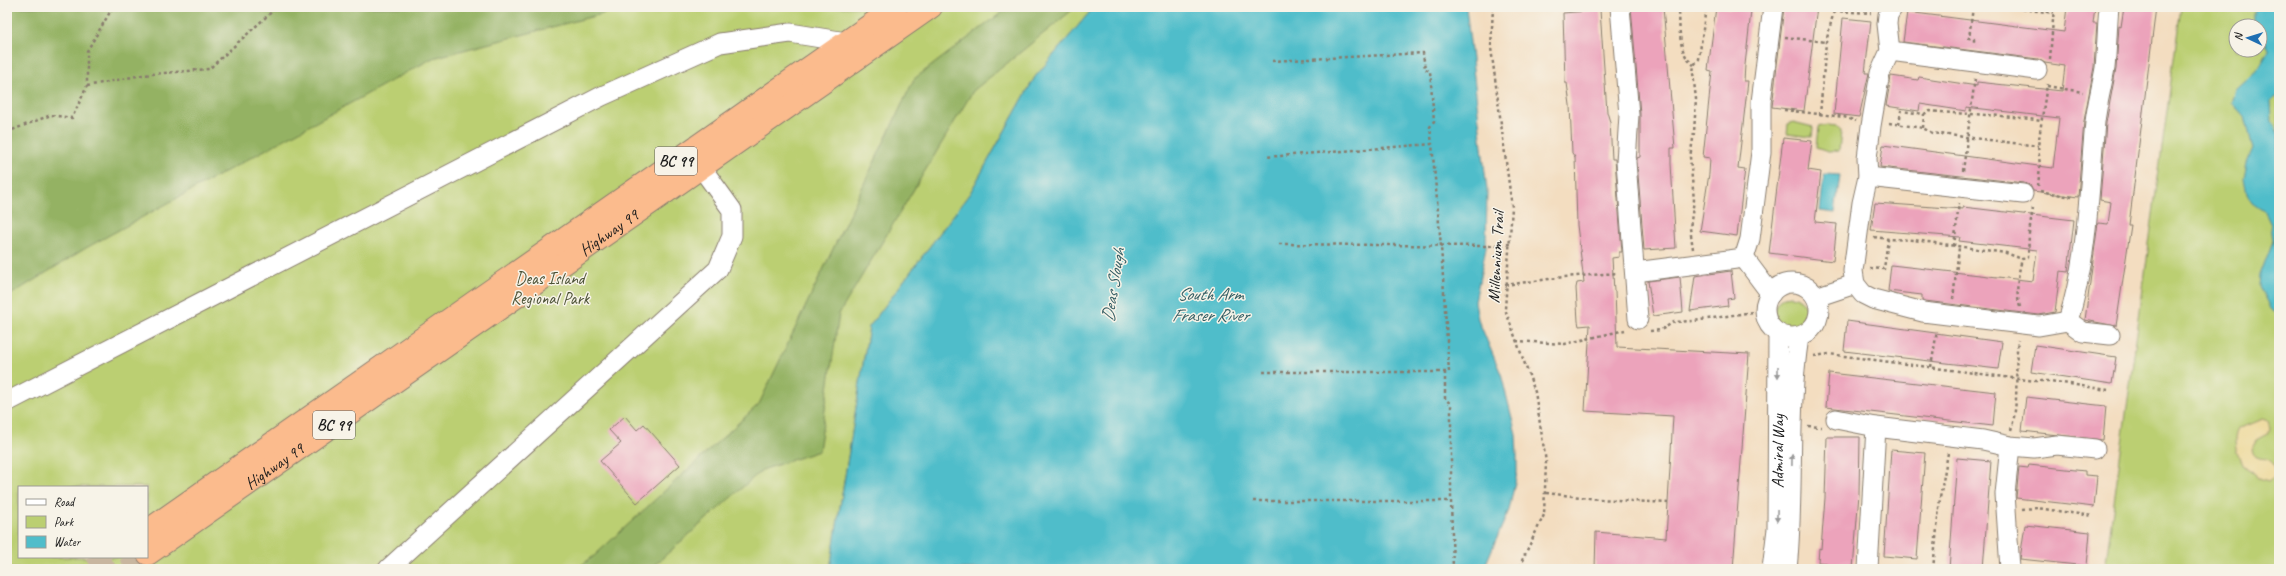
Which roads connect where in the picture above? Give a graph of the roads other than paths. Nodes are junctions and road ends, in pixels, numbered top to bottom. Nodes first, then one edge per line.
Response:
1 (896, 7) edge
2 (931, 7) edge
3 (1620, 7) edge
4 (1773, 7) edge
5 (2109, 7) edge
6 (1891, 11) edge
7 (846, 42) junction
8 (1890, 51) junction
9 (2045, 75) road end
10 (701, 167) junction
11 (1868, 177) junction
12 (2032, 196) road end
13 (1744, 258) junction
14 (1635, 272) junction
15 (1855, 275) junction
16 (1771, 294) junction
17 (1816, 297) junction
18 (1638, 318) dead end
19 (2068, 321) junction
20 (1778, 334) junction
21 (2110, 335) dead end
22 (1799, 337) junction
23 (7, 402) edge
24 (1836, 419) dead end
25 (1876, 427) junction
26 (2010, 446) junction
27 (2095, 449) dead end
28 (148, 530) edge
29 (148, 554) edge
30 (388, 569) edge
31 (1772, 569) edge
32 (1787, 569) edge
33 (1868, 569) edge
34 (2010, 569) edge

1 - 7 highway, Highway 99 / BC 99
2 - 10 highway, Highway 99 / BC 99
3 - 14 street
4 - 13 street
5 - 19 street
6 - 8 street
7 - 23 street
7 - 28 highway, Highway 99 / BC 99
8 - 9 street
8 - 11 street
10 - 29 highway, Highway 99 / BC 99
10 - 30 street
11 - 12 street
11 - 15 street
13 - 14 street
13 - 16 street
14 - 18 street
15 - 17 street
15 - 19 street
16 - 17 street
16 - 20 street
17 - 22 street
19 - 21 street
20 - 22 street
20 -> 31 street, Admiral Way
32 -> 22 street, Admiral Way
24 - 25 street
25 - 26 street
25 - 33 street
26 - 27 street
26 - 34 street

